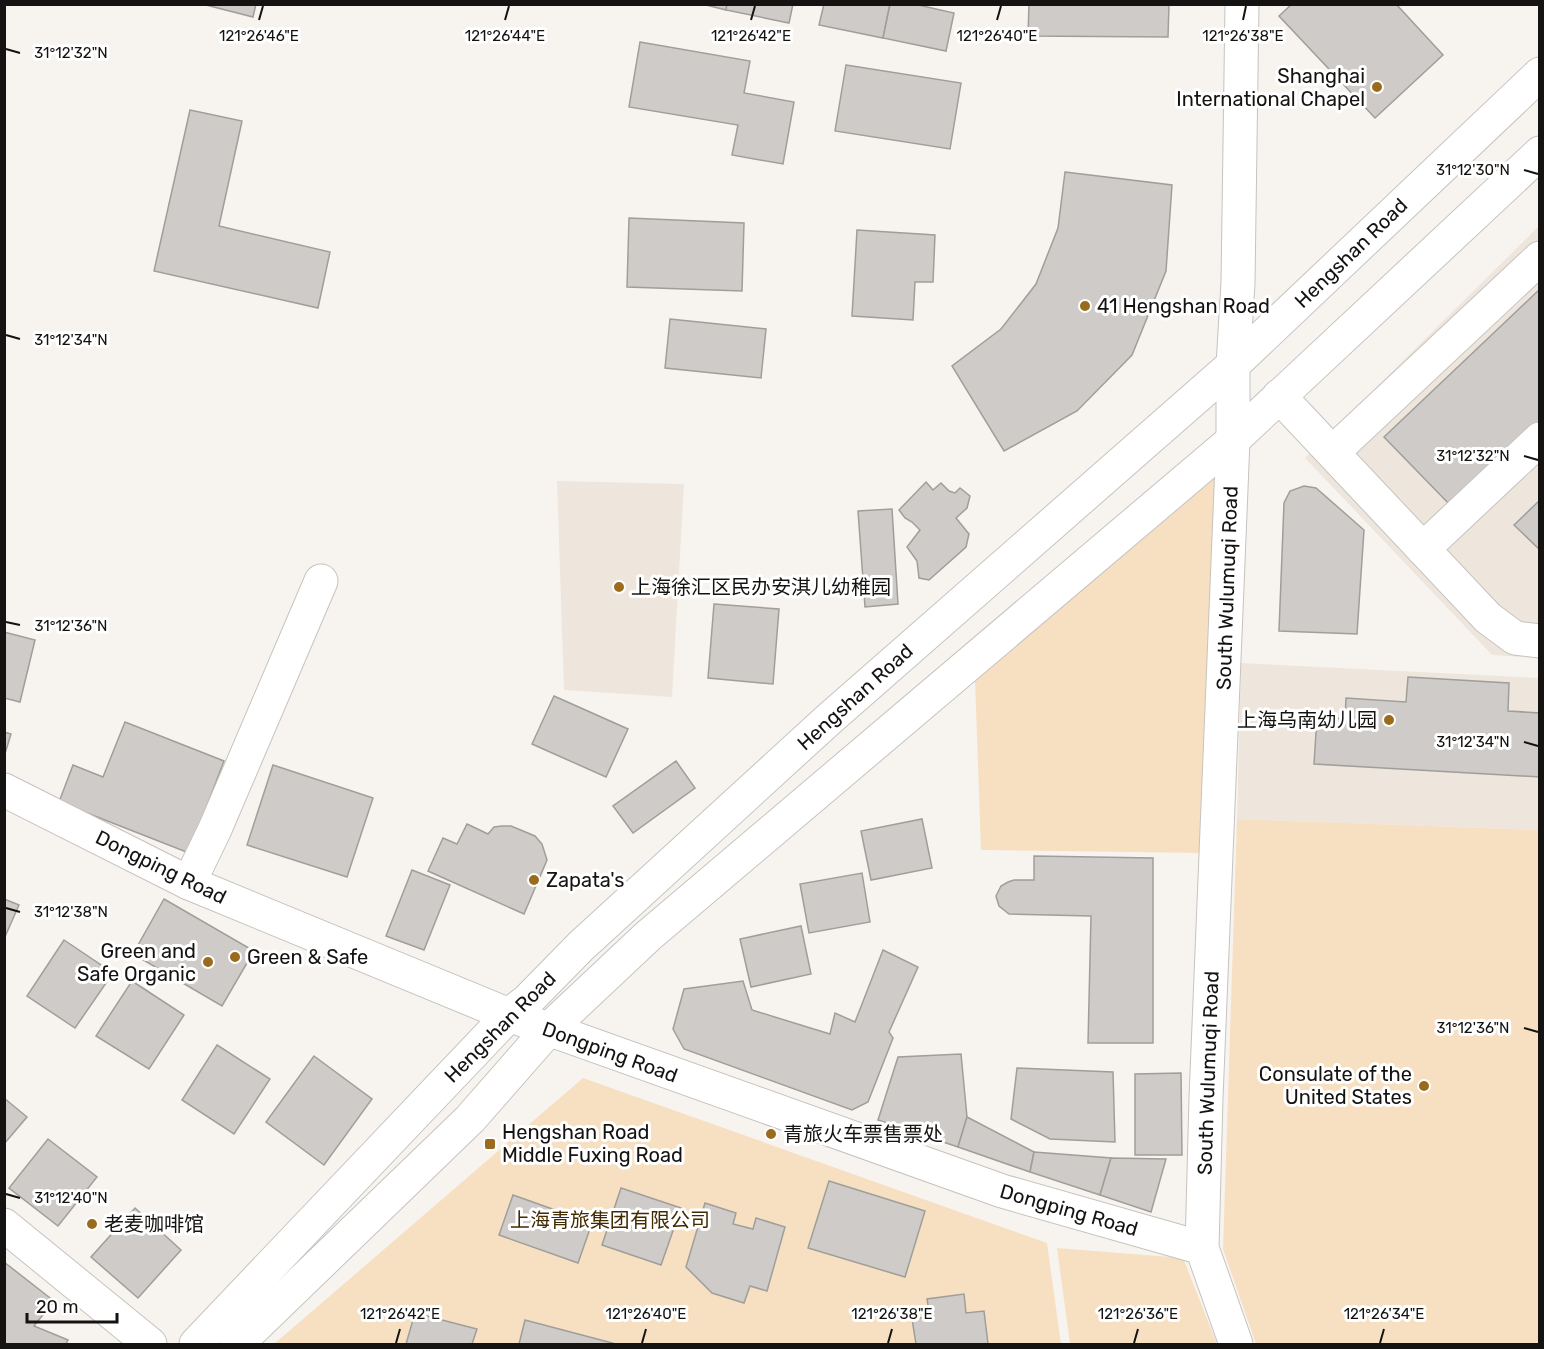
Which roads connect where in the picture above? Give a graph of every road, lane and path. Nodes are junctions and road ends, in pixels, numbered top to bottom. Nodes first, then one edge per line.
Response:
1 (1242, 4) edge
2 (1539, 74) edge
3 (1539, 153) edge
4 (1539, 258) edge
5 (1233, 365) junction
6 (1280, 396) junction
7 (1539, 439) edge
8 (1233, 440) junction
9 (1333, 452) junction
10 (1426, 536) junction
11 (321, 581) dead end
12 (1539, 641) edge
13 (4, 790) edge
14 (189, 883) junction
15 (508, 1015) junction
16 (548, 1030) junction
17 (4, 1225) edge
18 (1202, 1248) junction
19 (150, 1344) edge
20 (195, 1344) edge
21 (237, 1344) edge
22 (1236, 1344) edge

1 - 5 main road, South Wulumuqi Road
2 - 5 main road, Hengshan Road
3 - 6 main road, Hengshan Road
4 - 9 main road
5 - 8 main road, South Wulumuqi Road
5 - 15 main road, Hengshan Road
6 - 8 main road, Hengshan Road
6 - 9 main road
7 - 10 main road
8 - 16 main road, Hengshan Road
8 - 18 main road, South Wulumuqi Road
9 - 10 main road
10 - 12 main road
11 - 14 main road
13 - 14 main road, Dongping Road
14 - 15 main road, Dongping Road
15 - 16 main road, Dongping Road
15 - 20 main road, Hengshan Road
16 - 18 main road, Dongping Road
16 - 21 main road, Hengshan Road
17 - 19 main road
18 - 22 main road, South Wulumuqi Road

